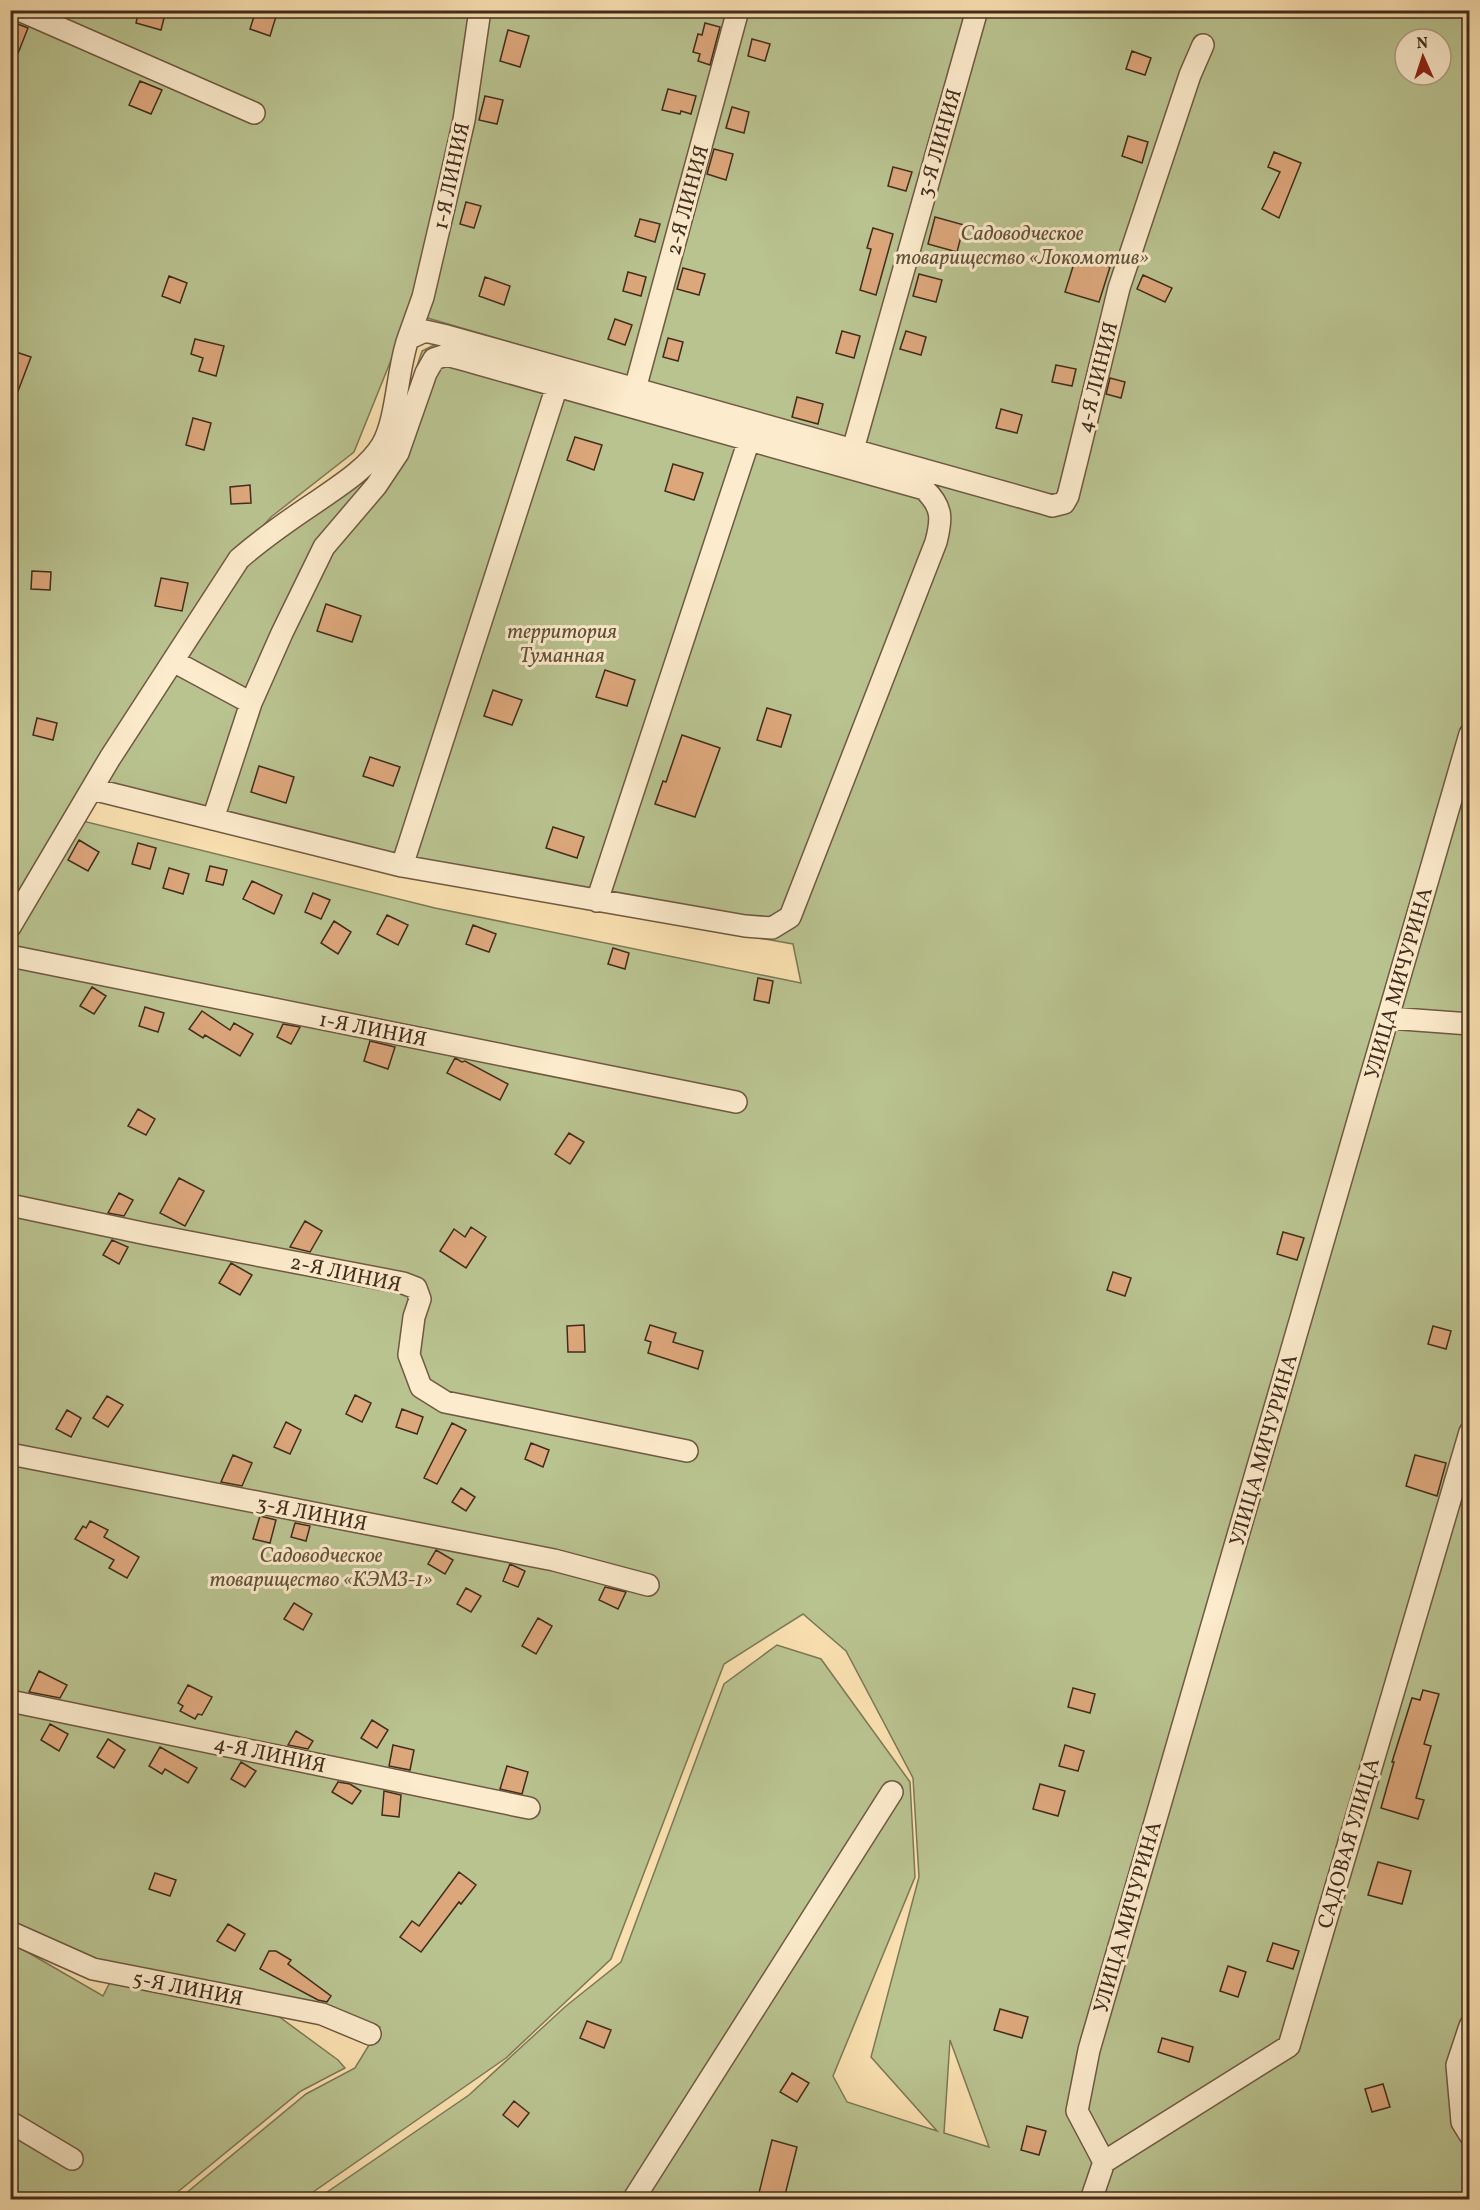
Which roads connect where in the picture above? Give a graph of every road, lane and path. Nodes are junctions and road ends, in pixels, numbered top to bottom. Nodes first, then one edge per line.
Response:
1 (19, 10) edge
2 (480, 10) edge
3 (738, 10) edge
4 (976, 10) edge
5 (1203, 45) dead end
6 (254, 113) dead end
7 (408, 339) junction
8 (558, 386) junction
9 (635, 389) junction
10 (749, 440) junction
11 (850, 458) junction
12 (173, 661) junction
13 (251, 703) junction
14 (1470, 734) edge
15 (92, 789) junction
16 (213, 819) junction
17 (402, 866) junction
18 (597, 902) junction
19 (10, 927) edge
20 (10, 956) edge
21 (1389, 1018) junction
22 (1470, 1024) edge
23 (736, 1102) dead end
24 (10, 1205) edge
25 (1470, 1432) edge
26 (687, 1451) dead end
27 (10, 1454) edge
28 (648, 1585) dead end
29 (10, 1701) edge
30 (892, 1792) dead end
31 (529, 1808) dead end
32 (10, 1932) edge
33 (1470, 2026) edge
34 (370, 2034) dead end
35 (10, 2122) edge
36 (1470, 2134) edge
37 (72, 2159) dead end
38 (1104, 2162) junction
39 (633, 2199) edge
40 (1091, 2199) edge

1 - 6 street
2 - 7 street, 1-Я ЛИНИЯ
3 - 9 street, 2-Я ЛИНИЯ
4 - 11 street, 3-Я ЛИНИЯ
5 - 11 street, 4-Я ЛИНИЯ
7 - 9 street
7 - 12 street, 1-Я ЛИНИЯ
8 - 10 street
8 - 13 street
8 - 17 street
9 - 11 street
10 - 11 street
10 - 18 street
11 - 18 street
12 - 13 street
12 - 15 street, 1-Я ЛИНИЯ
13 - 16 street
14 - 21 street, УЛИЦА МИЧУРИНА
15 - 16 street
15 - 19 street, 1-Я ЛИНИЯ
16 - 17 street
17 - 18 street
20 - 23 street, 1-Я ЛИНИЯ
21 - 22 street
21 - 38 street, УЛИЦА МИЧУРИНА
24 - 26 street, 2-Я ЛИНИЯ
25 - 38 street, САДОВАЯ УЛИЦА
27 - 28 street, 3-Я ЛИНИЯ
29 - 31 street, 4-Я ЛИНИЯ
30 - 39 street
32 - 34 street, 5-Я ЛИНИЯ
33 - 36 street
35 - 37 street
38 - 40 street

